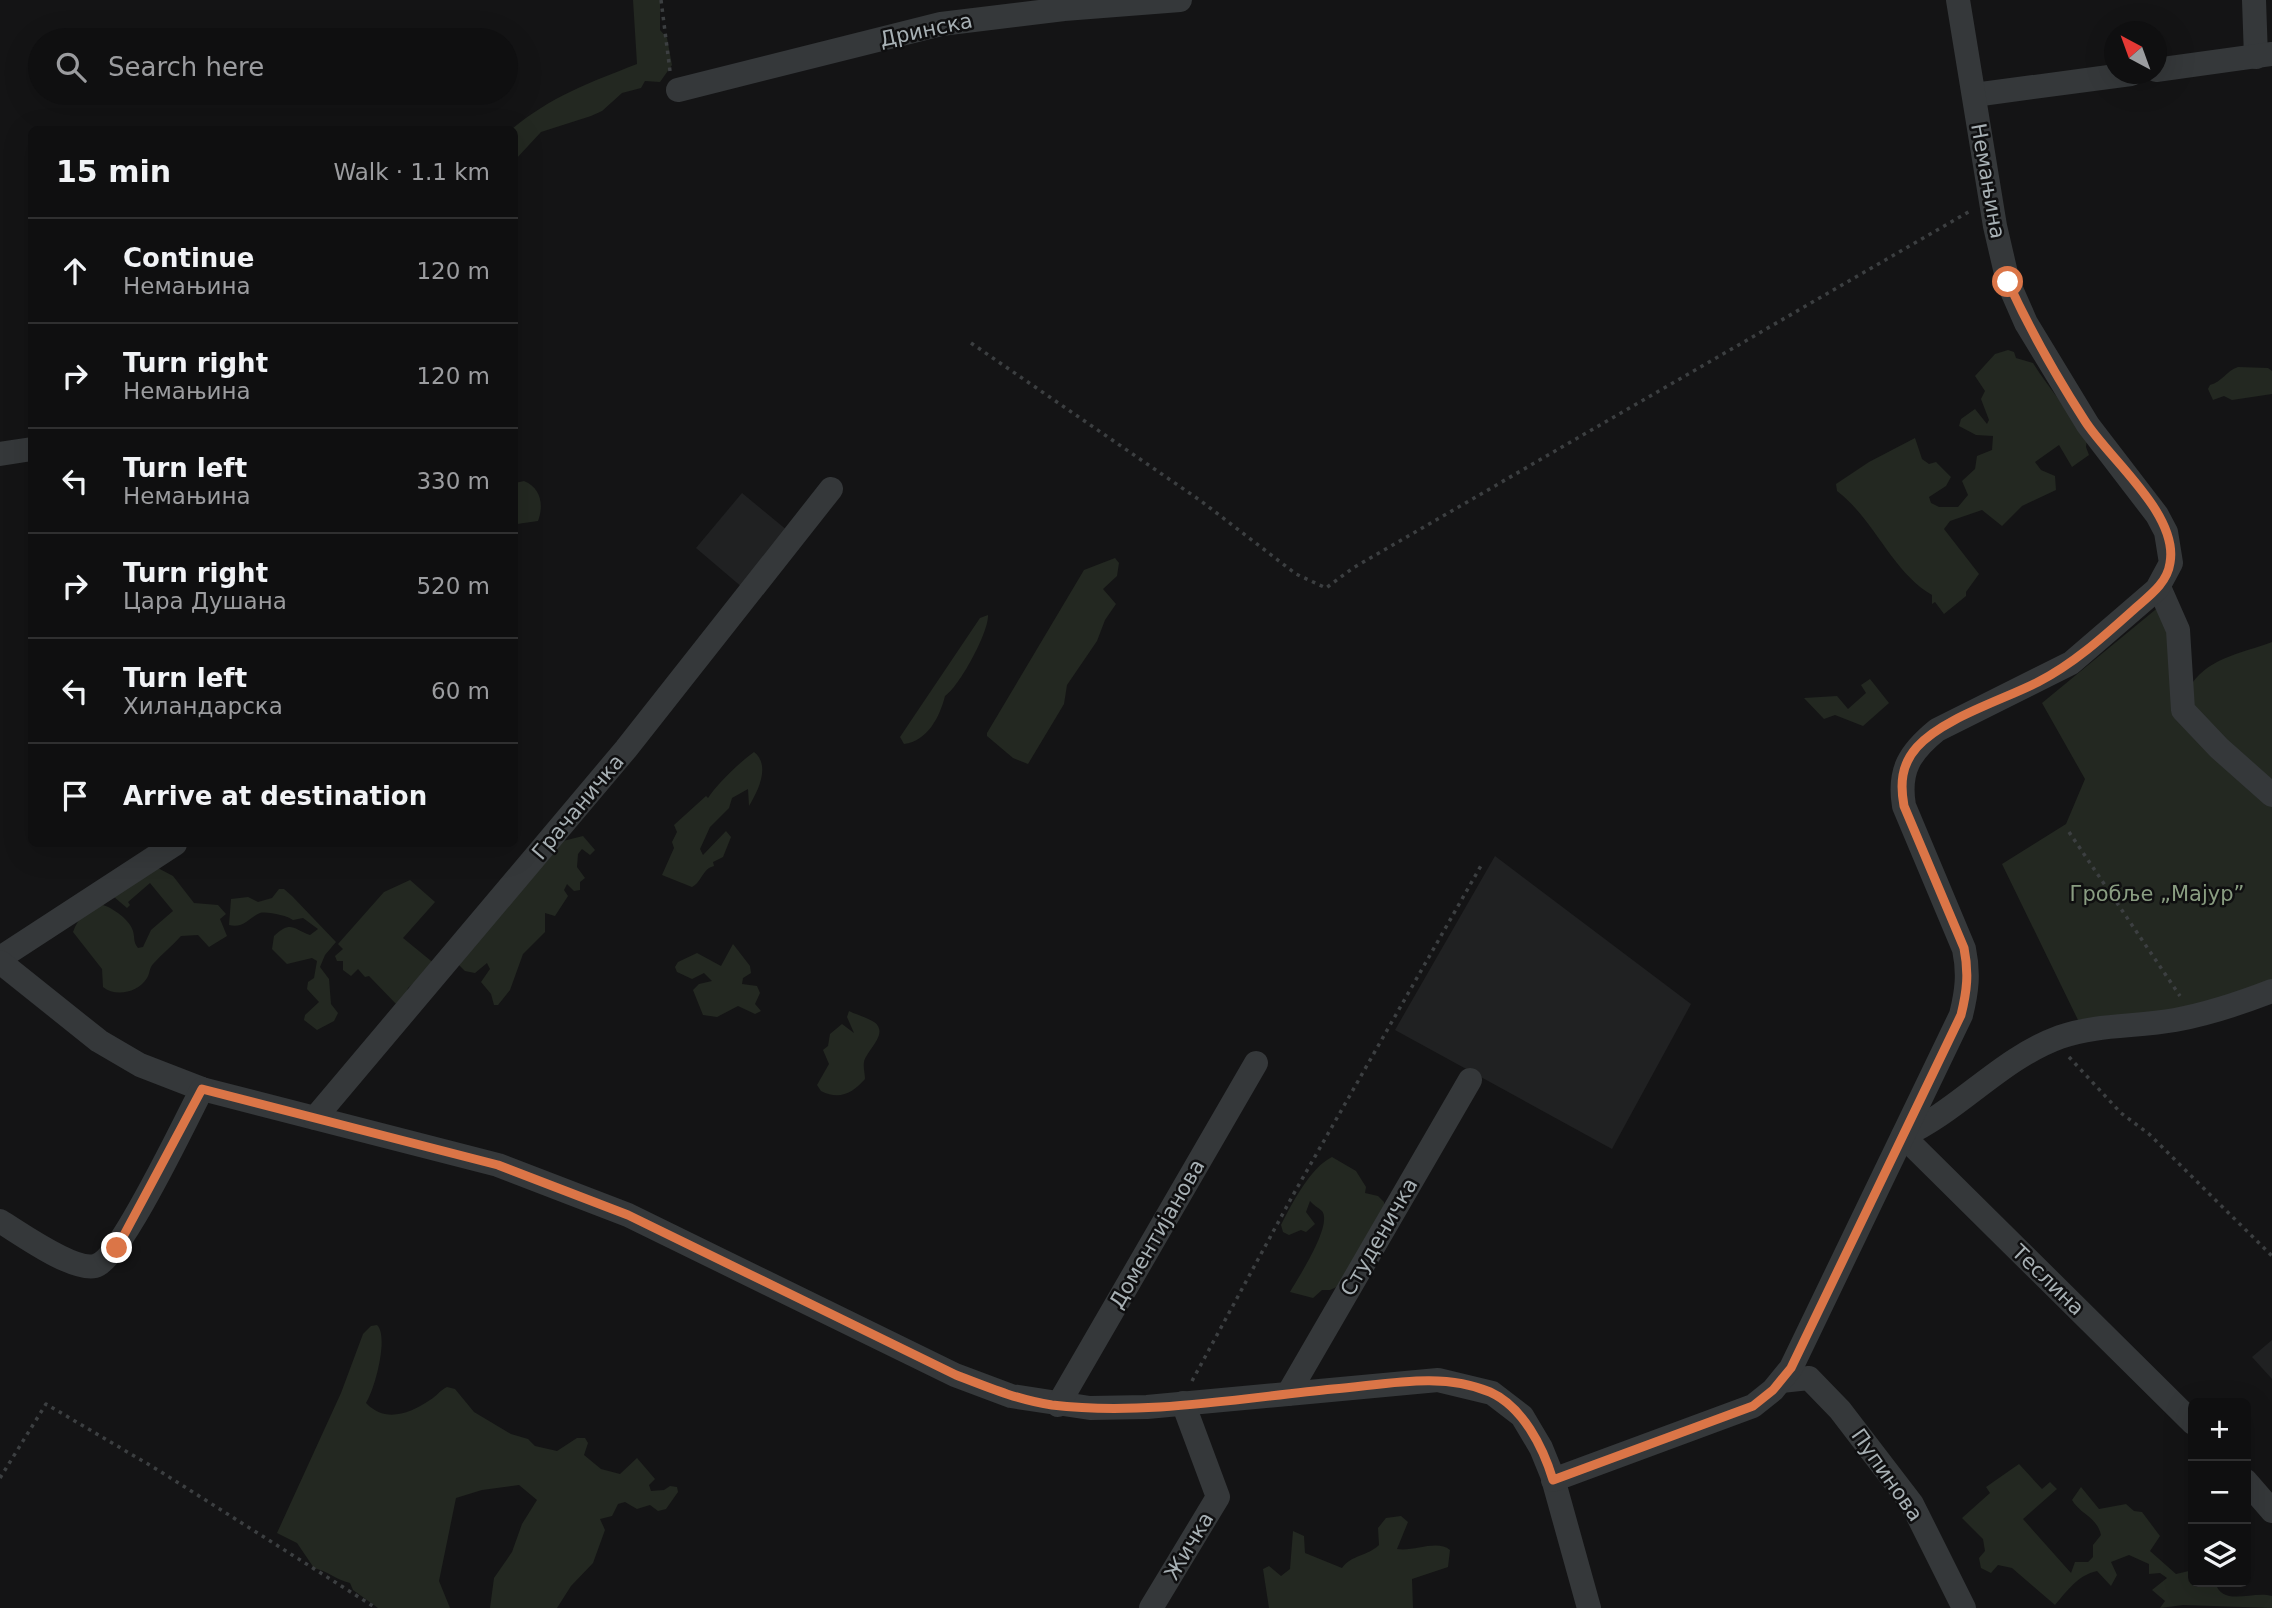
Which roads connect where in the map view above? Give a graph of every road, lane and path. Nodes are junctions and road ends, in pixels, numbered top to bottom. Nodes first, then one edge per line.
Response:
1 (661, 0) edge
2 (1180, 0) edge
3 (1958, 0) edge
4 (2254, 0) edge
5 (1108, 3) edge
6 (2264, 56) edge
7 (2167, 69) edge
8 (2104, 78) edge
9 (678, 90) joint
10 (1974, 95) junction
11 (1990, 200) junction
12 (971, 343) dead end
13 (28, 450) edge
14 (0, 454) edge
15 (831, 489) dead end
16 (2159, 587) junction
17 (2272, 795) edge
18 (2069, 832) dead end
19 (170, 847) edge
20 (1482, 864) dead end
21 (0, 960) edge
22 (2272, 991) edge
23 (2192, 1016) junction
24 (2053, 1040) junction
25 (1256, 1063) dead end
26 (1470, 1080) dead end
27 (202, 1089) junction
28 (315, 1118) junction
29 (1903, 1136) junction
30 (0, 1221) edge
31 (2272, 1256) edge
32 (1781, 1381) junction
33 (1288, 1394) junction
34 (1186, 1403) junction
35 (1058, 1405) junction
36 (2188, 1418) edge
37 (0, 1478) edge
38 (1553, 1480) junction
39 (2251, 1487) edge
40 (2272, 1511) edge
41 (376, 1608) edge
42 (1151, 1608) edge
43 (1589, 1608) edge
44 (1964, 1608) edge

1 - 9 path
2 - 5 street, Дринска
3 - 10 street, Немањина
4 - 6 street
5 - 9 street, Дринска
6 - 7 street
8 - 10 street
10 - 11 street, Немањина
11 - 12 path
11 - 16 street, Немањина
13 - 14 street
15 - 28 street, Грачаничка
16 - 17 street
16 - 29 street
18 - 23 path
19 - 21 street
20 - 34 path
21 - 27 street
22 - 23 street
23 - 24 street
24 - 29 street
24 - 31 path
25 - 35 street, Доментијанова
26 - 33 street, Студеничка
27 - 28 street
27 - 30 street
28 - 35 street
29 - 32 street
29 - 36 street, Теслина
32 - 38 street
32 - 44 street, Пупинова
33 - 34 street
33 - 38 street
34 - 35 street
34 - 42 street, Жичка
37 - 41 path
38 - 43 street
39 - 40 street

